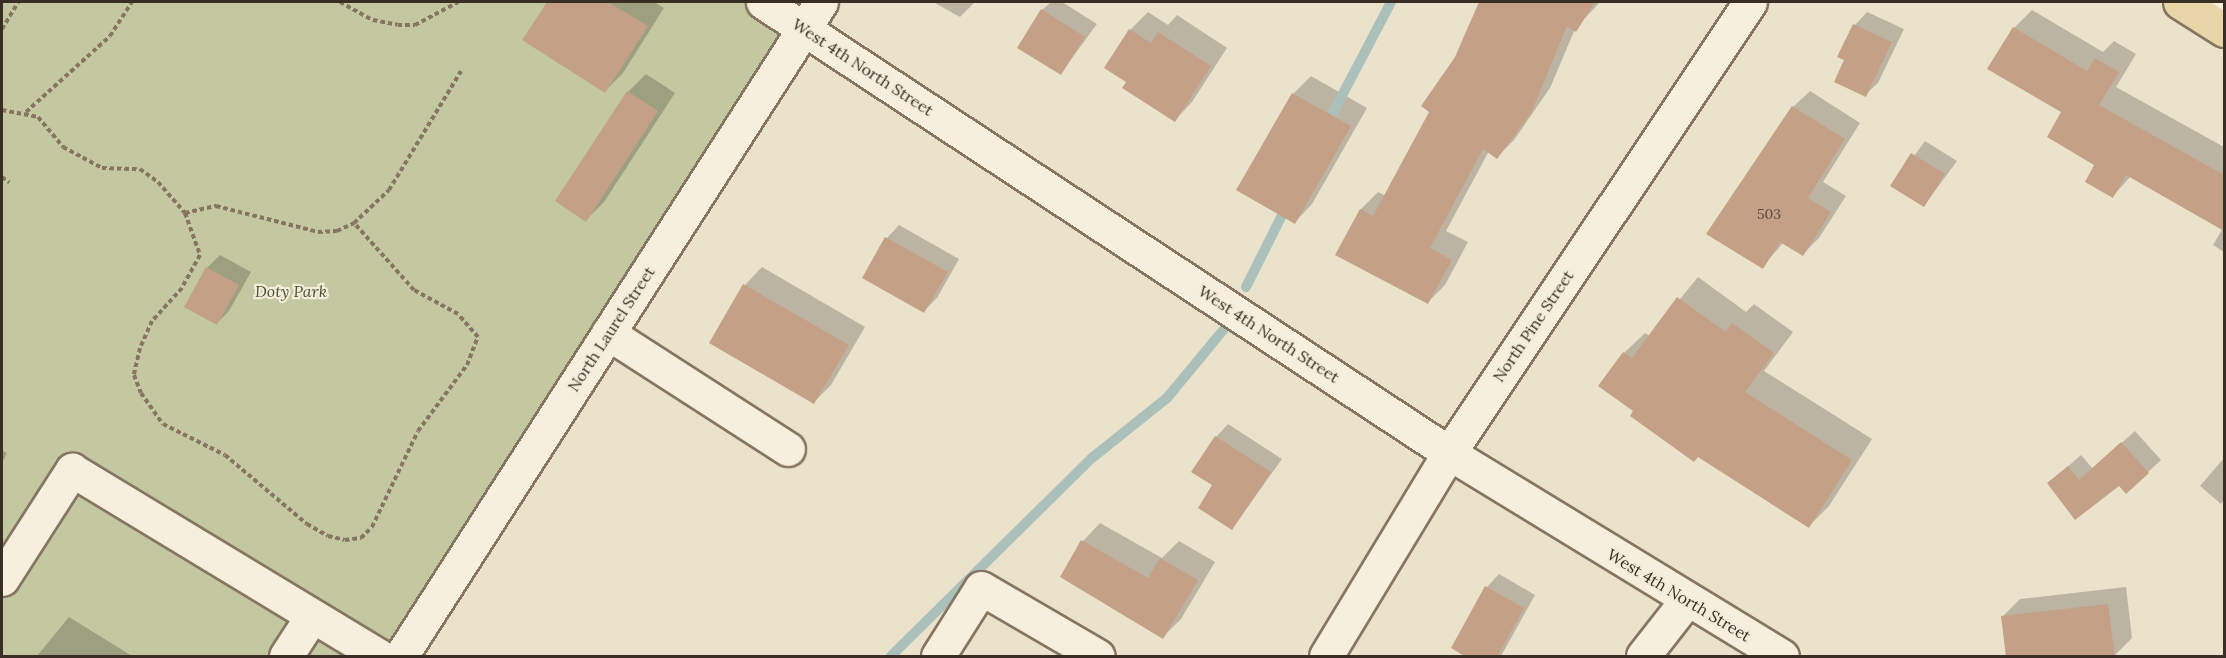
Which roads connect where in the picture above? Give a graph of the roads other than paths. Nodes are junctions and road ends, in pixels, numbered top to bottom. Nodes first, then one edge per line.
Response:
1 (763, 2) edge
2 (1750, 2) edge
3 (2180, 2) edge
4 (812, 15) edge
5 (2220, 18) edge
6 (608, 333) junction
7 (788, 449) dead end
8 (1449, 453) junction
9 (2, 579) edge
10 (1686, 601) junction
11 (312, 616) junction
12 (1645, 656) edge
13 (286, 657) edge
14 (379, 657) edge
15 (401, 657) edge
16 (938, 657) edge
17 (1098, 657) edge
18 (1326, 657) edge
19 (1782, 657) edge

1 - 4 street, West 4th North Street
2 - 8 street, North Pine Street
3 - 5 main road
4 - 6 street, North Laurel Street
4 - 8 street, West 4th North Street
6 - 7 street
6 - 15 street, North Laurel Street
8 - 10 street, West 4th North Street
8 - 18 street, North Pine Street
9 - 11 street
10 - 12 street
10 - 19 street, West 4th North Street
11 - 13 street
11 - 14 street
16 - 17 street

